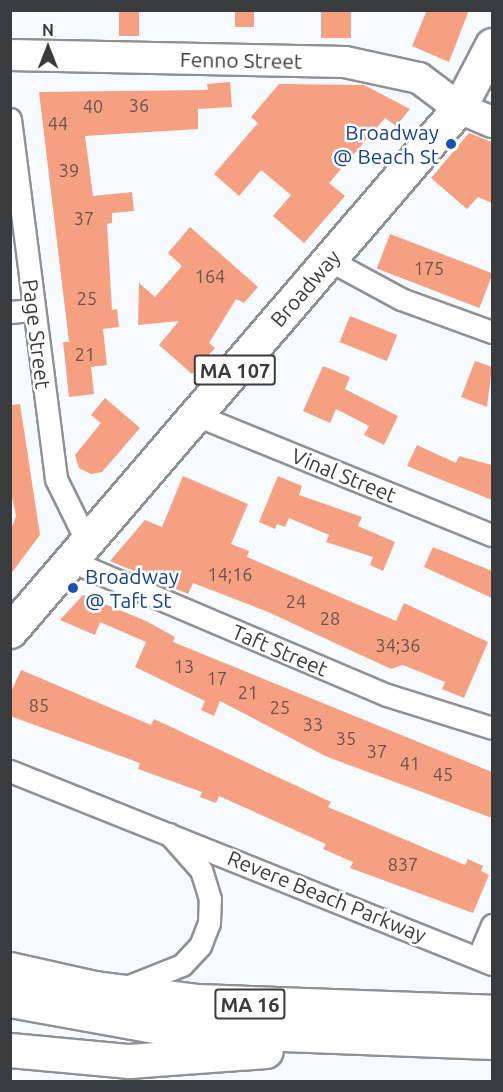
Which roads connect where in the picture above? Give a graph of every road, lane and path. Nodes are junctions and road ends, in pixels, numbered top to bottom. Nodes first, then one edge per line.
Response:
1 (492, 45) edge
2 (10, 55) edge
3 (459, 108) junction
4 (10, 119) edge
5 (492, 122) edge
6 (328, 260) junction
7 (34, 310) junction
8 (10, 312) edge
9 (492, 332) edge
10 (196, 415) junction
11 (492, 534) edge
12 (79, 552) junction
13 (10, 631) edge
14 (492, 728) edge
15 (12, 771) edge
16 (162, 828) junction
17 (492, 925) edge
18 (485, 961) edge
19 (10, 969) edge
20 (95, 988) junction
21 (10, 1000) edge
22 (492, 1012) edge
23 (399, 1038) junction
24 (492, 1042) edge
25 (10, 1050) edge

1 - 3 main road, Broadway / MA 107
2 - 3 street, Fenno Street
3 - 5 street, Fenno Street
3 - 6 main road, Broadway / MA 107
4 - 7 street, Page Street
6 - 9 street
6 - 10 main road, Broadway / MA 107
7 - 8 street
7 - 12 street, Page Street
10 - 11 street, Vinal Street
10 - 12 main road, Broadway / MA 107
12 - 13 main road, Broadway / MA 107
12 - 14 street, Taft Street
15 - 16 street, Revere Beach Parkway
16 - 18 street, Revere Beach Parkway
16 - 20 street, Revere Beach Parkway
17 - 18 street
19 - 20 main road, Revere Beach Parkway / MA 16
20 - 22 main road, Revere Beach Parkway / MA 16
21 - 23 main road, MA 16
23 - 24 main road, MA 16
23 - 25 main road

